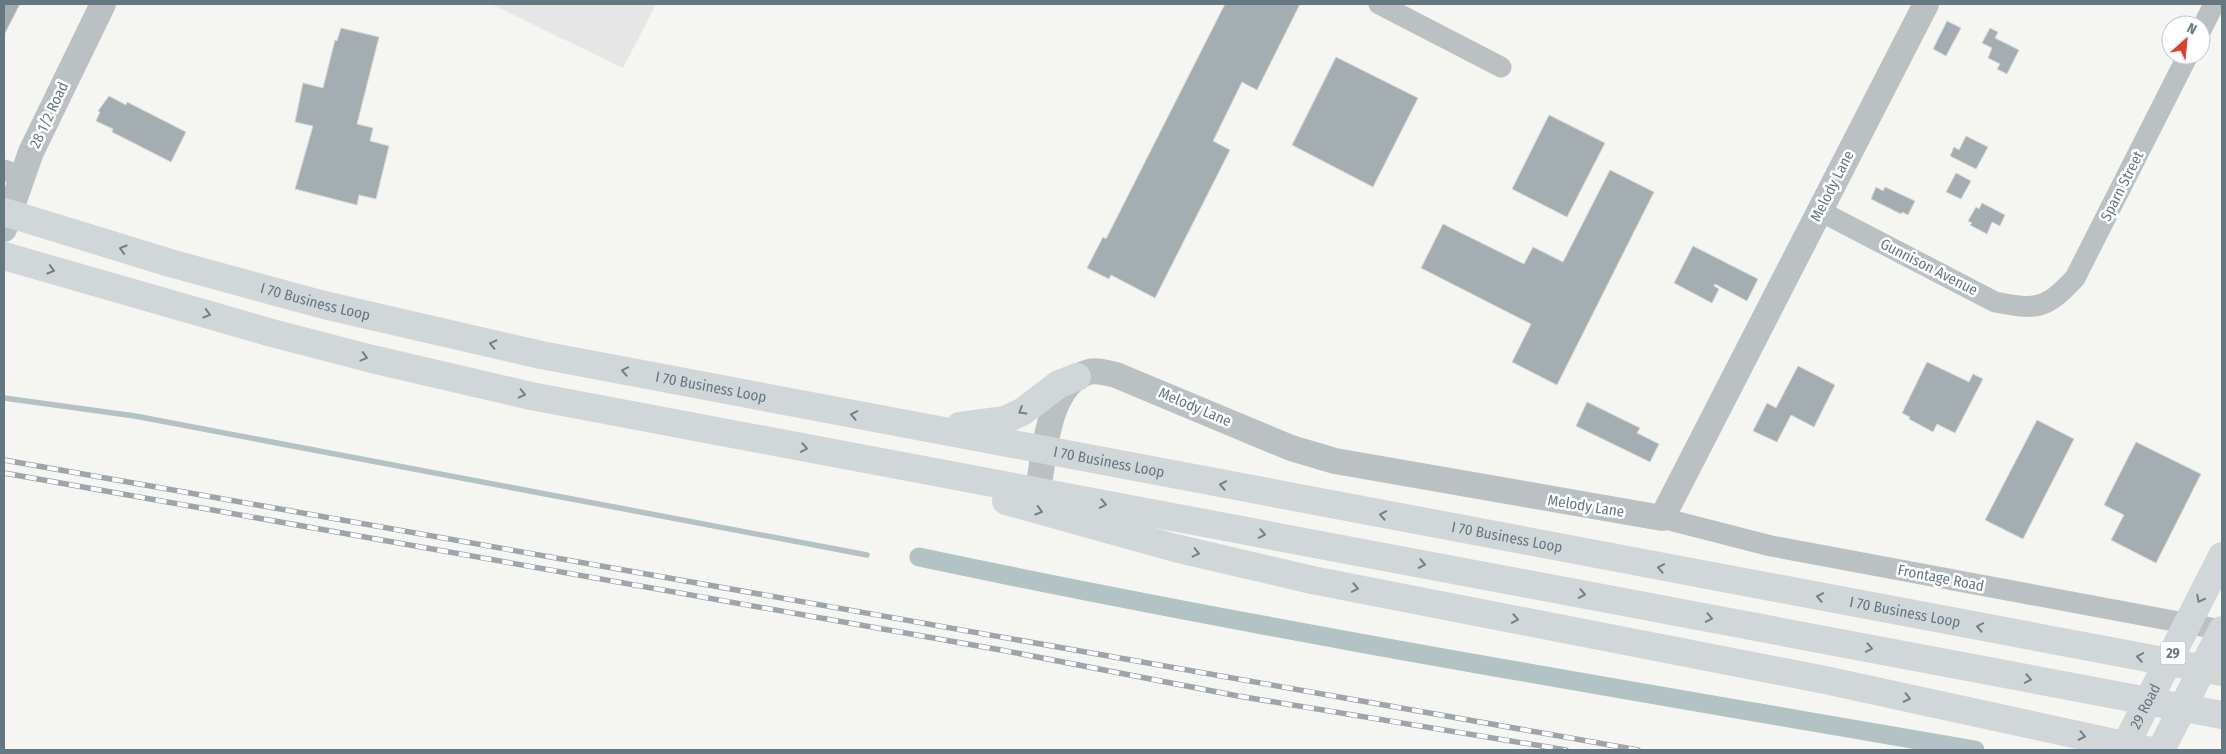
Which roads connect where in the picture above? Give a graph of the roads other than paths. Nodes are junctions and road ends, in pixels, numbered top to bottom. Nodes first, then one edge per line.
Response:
1 (103, 4) edge
2 (1379, 4) edge
3 (1926, 4) edge
4 (2183, 65) edge
5 (1501, 67) dead end
6 (12, 173) edge
7 (1820, 211) junction
8 (5, 219) edge
9 (4, 256) edge
10 (2042, 305) joint
11 (1077, 377) junction
12 (901, 424) junction
13 (1045, 451) junction
14 (858, 458) junction
15 (1038, 491) junction
16 (1662, 518) junction
17 (2222, 556) edge
18 (2222, 630) edge
19 (2222, 672) edge
20 (2076, 688) junction
21 (2222, 703) edge
22 (2222, 715) edge
23 (2002, 719) junction
24 (2132, 749) edge
25 (2065, 750) edge
26 (2161, 750) edge

1 - 6 street, 28 1/2 Road
2 - 5 street
3 - 7 street, Melody Lane
4 - 10 street, Sparn Street
6 - 8 street, 28 1/2 Road
7 - 10 street, Gunnison Avenue
7 - 16 street, Melody Lane
12 -> 8 main road, I 70 Business Loop
9 -> 14 main road
11 -> 12 main road
11 - 13 street
11 - 16 street, Melody Lane
12 - 13 main road, I 70 Business Loop
13 - 15 street
19 -> 13 main road, I 70 Business Loop
14 - 15 main road
14 -> 23 main road
15 -> 20 main road
16 - 18 street, Frontage Road
17 -> 24 main road, 29 Road / 29
18 - 26 main road, 29
20 - 21 main road
20 - 22 main road
23 -> 24 main road
23 - 25 main road

